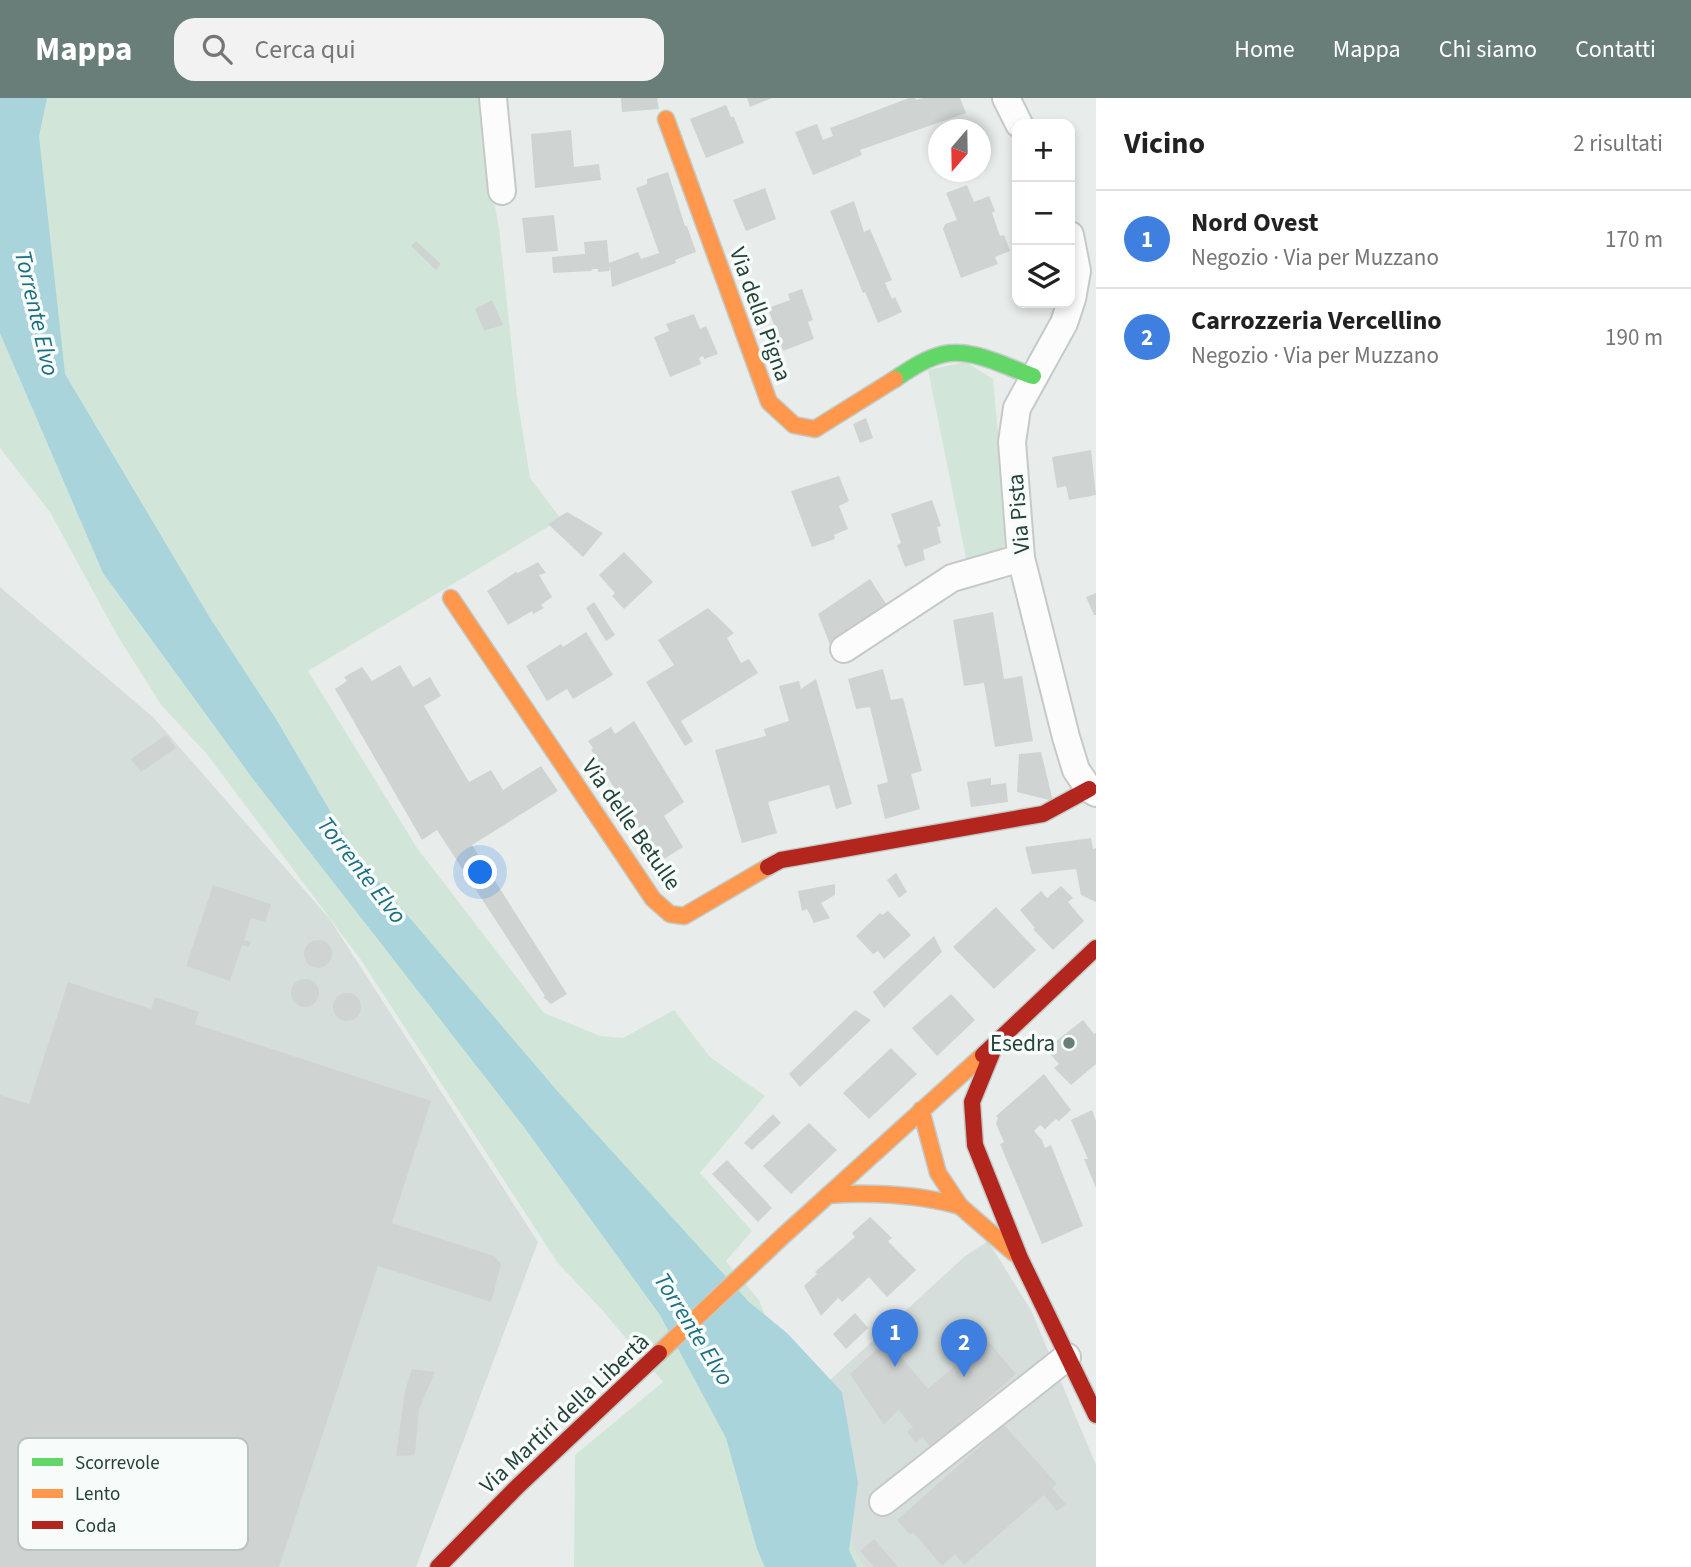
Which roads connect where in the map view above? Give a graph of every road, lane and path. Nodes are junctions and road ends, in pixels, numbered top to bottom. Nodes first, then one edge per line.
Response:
1 (493, 98) edge
2 (1006, 98) edge
3 (666, 119) dead end
4 (1016, 119) edge
5 (502, 191) dead end
6 (1072, 245) edge
7 (1033, 376) junction
8 (1021, 558) junction
9 (452, 598) dead end
10 (844, 649) dead end
11 (1093, 791) edge
12 (1096, 948) edge
13 (996, 1042) junction
14 (921, 1110) junction
15 (939, 1119) dead end
16 (957, 1131) dead end
17 (975, 1144) junction
18 (828, 1195) junction
19 (960, 1206) junction
20 (1020, 1258) junction
21 (1067, 1357) junction
22 (1096, 1415) edge
23 (883, 1502) dead end
24 (438, 1567) edge

1 - 5 street
2 - 4 street
3 - 7 street, Via della Pigna
6 - 7 street, Via Pista
7 - 8 street, Via Pista
8 - 10 street
8 - 11 street, Via Pista
9 - 11 street, Via delle Betulle
12 - 13 street
13 - 14 street
13 - 17 street
14 - 15 street
14 - 18 street
14 - 19 street
16 - 17 street
17 - 20 street
18 - 19 street
18 - 24 street, Via Martiri della Libertà
19 - 20 street
20 - 21 street
21 - 22 street
21 - 23 street

